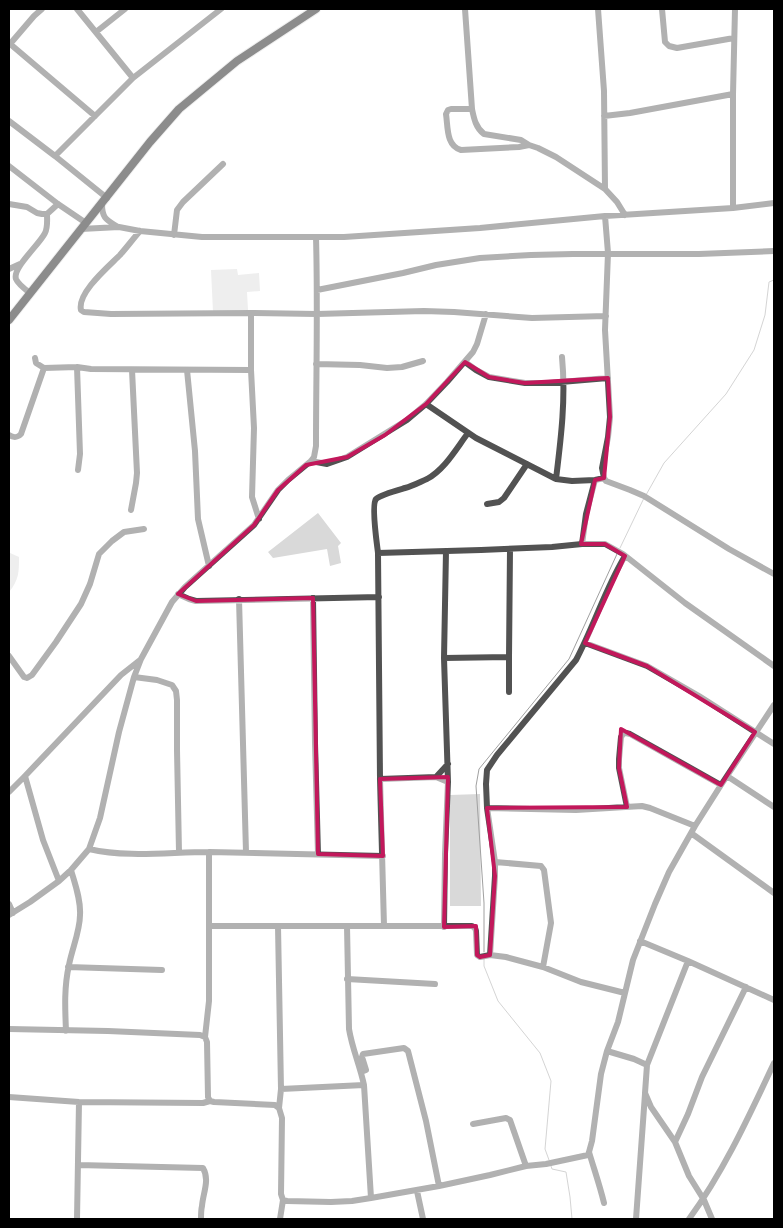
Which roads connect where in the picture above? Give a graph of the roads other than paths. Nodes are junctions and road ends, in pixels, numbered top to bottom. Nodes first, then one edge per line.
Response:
1 (42, 9) edge
2 (77, 9) edge
3 (125, 9) edge
4 (221, 9) edge
5 (316, 9) edge
6 (465, 9) edge
7 (598, 9) edge
8 (662, 9) edge
9 (735, 9) edge
10 (96, 32) junction
11 (734, 38) junction
12 (9, 44) edge
13 (133, 78) junction
14 (733, 94) junction
15 (472, 109) junction
16 (94, 116) junction
17 (604, 116) junction
18 (9, 120) edge
19 (529, 145) junction
20 (55, 156) junction
21 (223, 164) dead end
22 (9, 166) edge
23 (605, 189) junction
24 (104, 201) junction
25 (774, 203) edge
26 (9, 204) edge
27 (58, 204) junction
28 (733, 208) junction
29 (47, 214) junction
30 (625, 215) junction
31 (605, 216) junction
32 (84, 226) junction
33 (119, 227) junction
34 (140, 231) junction
35 (174, 235) junction
36 (316, 238) junction
37 (774, 251) edge
38 (608, 254) junction
39 (20, 264) junction
40 (9, 270) edge
41 (317, 290) junction
42 (30, 293) junction
43 (251, 313) junction
44 (317, 314) junction
45 (486, 314) junction
46 (606, 316) junction
47 (9, 320) edge
48 (562, 357) dead end
49 (34, 358) dead end
50 (423, 362) dead end
51 (465, 362) junction
52 (316, 364) junction
53 (77, 367) junction
54 (44, 368) junction
55 (132, 370) junction
56 (187, 370) junction
57 (251, 370) junction
58 (608, 378) junction
59 (564, 381) junction
60 (426, 404) junction
61 (468, 433) junction
62 (9, 436) edge
63 (311, 461) junction
64 (527, 464) junction
65 (78, 470) dead end
66 (604, 478) junction
67 (556, 479) junction
68 (595, 480) junction
69 (487, 504) dead end
70 (131, 510) dead end
71 (259, 519) junction
72 (144, 529) dead end
73 (582, 544) junction
74 (510, 549) junction
75 (446, 551) junction
76 (622, 553) junction
77 (378, 554) junction
78 (209, 566) junction
79 (774, 574) edge
80 (178, 594) junction
81 (379, 597) junction
82 (313, 598) junction
83 (239, 599) junction
84 (585, 643) junction
85 (9, 656) edge
86 (510, 657) junction
87 (444, 658) junction
88 (141, 659) junction
89 (774, 666) edge
90 (134, 676) junction
91 (509, 692) dead end
92 (774, 705) edge
93 (755, 732) junction
94 (774, 744) edge
95 (448, 764) junction
96 (25, 776) junction
97 (727, 776) junction
98 (436, 777) junction
99 (380, 779) junction
100 (448, 782) junction
101 (721, 785) junction
102 (9, 792) edge
103 (627, 807) junction
104 (774, 807) edge
105 (487, 808) junction
106 (695, 826) junction
107 (691, 833) junction
108 (89, 849) junction
109 (179, 852) junction
110 (210, 852) junction
111 (246, 852) junction
112 (318, 854) junction
113 (383, 856) junction
114 (494, 862) junction
115 (71, 870) junction
116 (59, 881) junction
117 (774, 893) edge
118 (9, 904) edge
119 (11, 914) edge
120 (210, 926) junction
121 (278, 926) junction
122 (347, 926) junction
123 (384, 926) junction
124 (444, 927) junction
125 (640, 941) junction
126 (485, 956) junction
127 (688, 961) junction
128 (68, 967) junction
129 (543, 967) junction
130 (162, 970) dead end
131 (347, 979) junction
132 (435, 984) dead end
133 (746, 987) junction
134 (625, 993) junction
135 (774, 1000) edge
136 (9, 1029) edge
137 (66, 1031) junction
138 (205, 1037) junction
139 (607, 1051) junction
140 (774, 1063) edge
141 (647, 1065) junction
142 (361, 1072) junction
143 (364, 1085) junction
144 (281, 1089) junction
145 (645, 1093) junction
146 (9, 1097) edge
147 (210, 1101) junction
148 (79, 1102) junction
149 (279, 1108) junction
150 (473, 1124) dead end
151 (675, 1142) junction
152 (589, 1152) junction
153 (78, 1165) junction
154 (526, 1166) junction
155 (439, 1186) junction
156 (417, 1191) junction
157 (371, 1198) junction
158 (283, 1200) junction
159 (704, 1200) junction
160 (604, 1203) dead end
161 (78, 1219) edge
162 (201, 1219) edge
163 (280, 1219) edge
164 (423, 1219) edge
165 (636, 1219) edge
166 (689, 1219) edge
167 (712, 1219) edge

1 - 12 street
2 - 10 street
3 - 10 street
4 - 13 street
5 - 24 main road
6 - 15 street
7 - 17 street
8 - 11 street
9 - 11 street
10 - 13 street
11 - 14 street
12 - 16 street
13 - 16 street
14 - 17 street
14 - 28 street
15 - 19 street
15 - 19 street
16 - 20 street
17 - 23 street
18 - 20 street
19 - 23 street
20 - 24 street
21 - 35 street
22 - 27 street
23 - 30 street
24 - 32 main road
24 - 33 street
25 - 28 street
26 - 29 street
27 - 29 street
27 - 32 street
28 - 30 street
29 - 39 street
30 - 31 street
31 - 36 street
31 - 38 street
32 - 33 street
32 - 42 main road
33 - 34 street
34 - 35 street
34 - 43 street
35 - 36 street
36 - 41 street
37 - 38 street
38 - 41 street
38 - 46 street
39 - 40 street
39 - 42 street
41 - 44 street
42 - 47 main road
43 - 44 street
43 - 57 street
44 - 45 street
44 - 52 street
45 - 46 street
45 - 51 street
46 - 58 street
48 - 59 street
49 - 54 street
50 - 52 street
51 - 59 street
51 - 60 street
52 - 63 street
53 - 54 street
53 - 55 street
53 - 65 street
54 - 62 street
55 - 56 street
55 - 70 street
56 - 57 street
56 - 78 street
57 - 71 street
58 - 59 street
58 - 66 street
59 - 67 street
60 - 61 street
60 - 63 street
61 - 64 street
61 - 77 street
63 - 71 street
64 - 67 street
64 - 69 street
66 - 68 street
66 - 79 street
67 - 68 street
68 - 73 street
71 - 78 street
72 - 85 street
73 - 74 street
73 - 76 street
74 - 75 street
74 - 86 street
75 - 77 street
75 - 87 street
76 - 84 street
76 - 89 street
77 - 81 street
78 - 80 street
80 - 83 street
80 - 88 street
81 - 82 street
81 - 99 street
82 - 83 street
82 - 112 street
83 - 111 street
84 - 93 street
84 - 105 street
86 - 87 street
86 - 91 street
87 - 95 street
88 - 90 street
88 - 96 street
90 - 108 street
90 - 109 street
92 - 93 street
93 - 94 street
93 - 97 street
95 - 98 street
95 - 100 street
96 - 102 street
96 - 116 street
97 - 101 street
97 - 104 street
98 - 99 street
98 - 100 street
99 - 113 street
100 - 124 street
101 - 103 street
101 - 106 street
103 - 105 street
103 - 106 street
105 - 114 street
106 - 107 street
107 - 117 street
107 - 125 street
108 - 109 street
108 - 115 street
109 - 110 street
110 - 111 street
110 - 120 street
111 - 112 street
112 - 113 street
113 - 123 street
114 - 126 street
114 - 129 street
115 - 116 street
115 - 128 street
116 - 119 street
118 - 119 street
120 - 121 street
120 - 138 street
121 - 122 street
121 - 144 street
122 - 123 street
122 - 131 street
123 - 124 street
124 - 126 street
125 - 127 street
125 - 134 street
126 - 129 street
127 - 133 street
127 - 141 street
128 - 130 street
128 - 137 street
129 - 134 street
131 - 132 street
131 - 142 street
133 - 135 street
133 - 151 street
134 - 139 street
136 - 137 street
137 - 138 street
138 - 147 street
139 - 141 street
139 - 152 street
140 - 159 street
141 - 145 street
142 - 143 street
142 - 155 street
143 - 144 street
143 - 157 street
144 - 149 street
145 - 151 street
145 - 165 street
146 - 148 street
147 - 148 street
147 - 149 street
148 - 153 street
149 - 158 street
150 - 154 street
151 - 159 street
152 - 154 street
152 - 160 street
153 - 161 street
153 - 162 street
154 - 155 street
155 - 156 street
156 - 157 street
156 - 164 street
157 - 158 street
158 - 163 street
159 - 166 street
159 - 167 street

